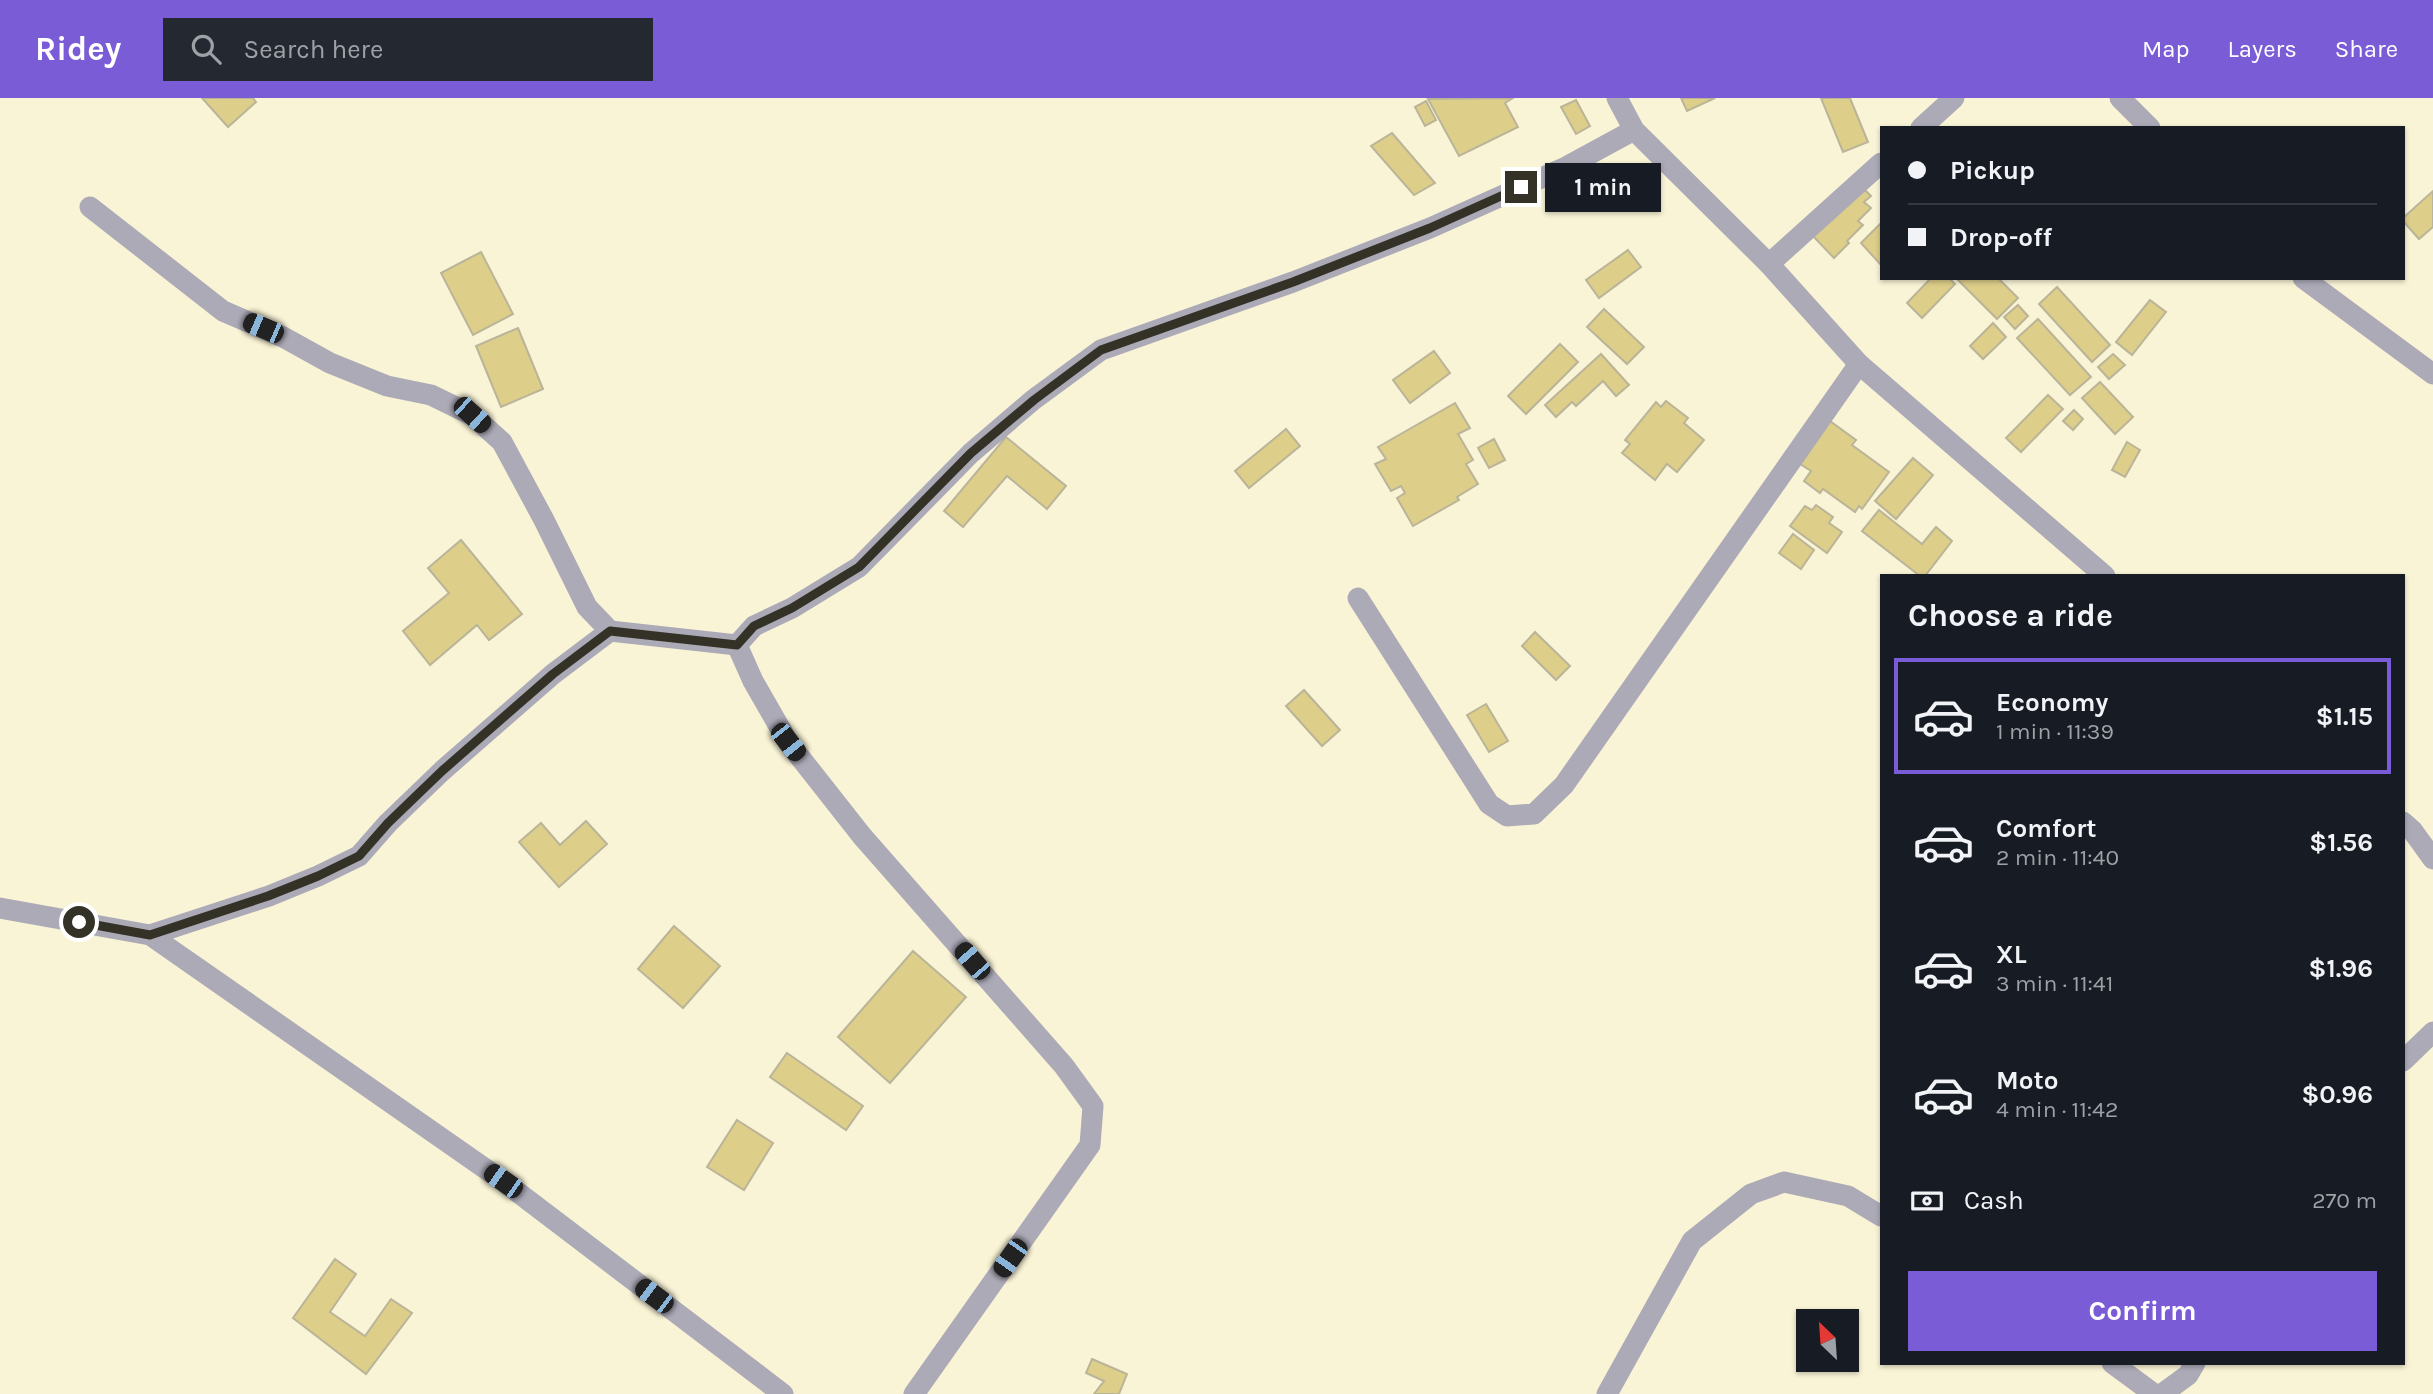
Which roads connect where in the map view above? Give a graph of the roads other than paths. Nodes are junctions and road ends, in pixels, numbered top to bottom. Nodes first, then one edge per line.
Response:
1 (1618, 98) edge
2 (1954, 98) edge
3 (2120, 98) edge
4 (1923, 126) edge
5 (2148, 126) edge
6 (1634, 130) junction
7 (1880, 164) edge
8 (90, 207) dead end
9 (1769, 264) junction
10 (2306, 280) edge
11 (1859, 364) junction
12 (2433, 374) edge
13 (2103, 574) edge
14 (1358, 598) dead end
15 (610, 631) junction
16 (737, 645) junction
17 (2405, 824) edge
18 (2433, 859) edge
19 (0, 908) edge
20 (150, 935) junction
21 (2433, 1032) edge
22 (2405, 1059) edge
23 (1880, 1215) edge
24 (2115, 1365) edge
25 (2194, 1365) edge
26 (783, 1394) edge
27 (914, 1394) edge
28 (1607, 1394) edge
29 (2154, 1394) edge
30 (2162, 1394) edge

1 - 6 street
2 - 4 street
3 - 5 street
6 - 9 street
6 - 16 street
7 - 9 street
8 - 15 street
9 - 11 street
10 - 12 street
11 - 13 street
11 - 14 street
15 - 16 street
15 - 20 street
16 - 27 street
17 - 18 street
19 - 20 street
20 - 26 street
21 - 22 street
23 - 28 street
24 - 29 street
25 - 30 street

